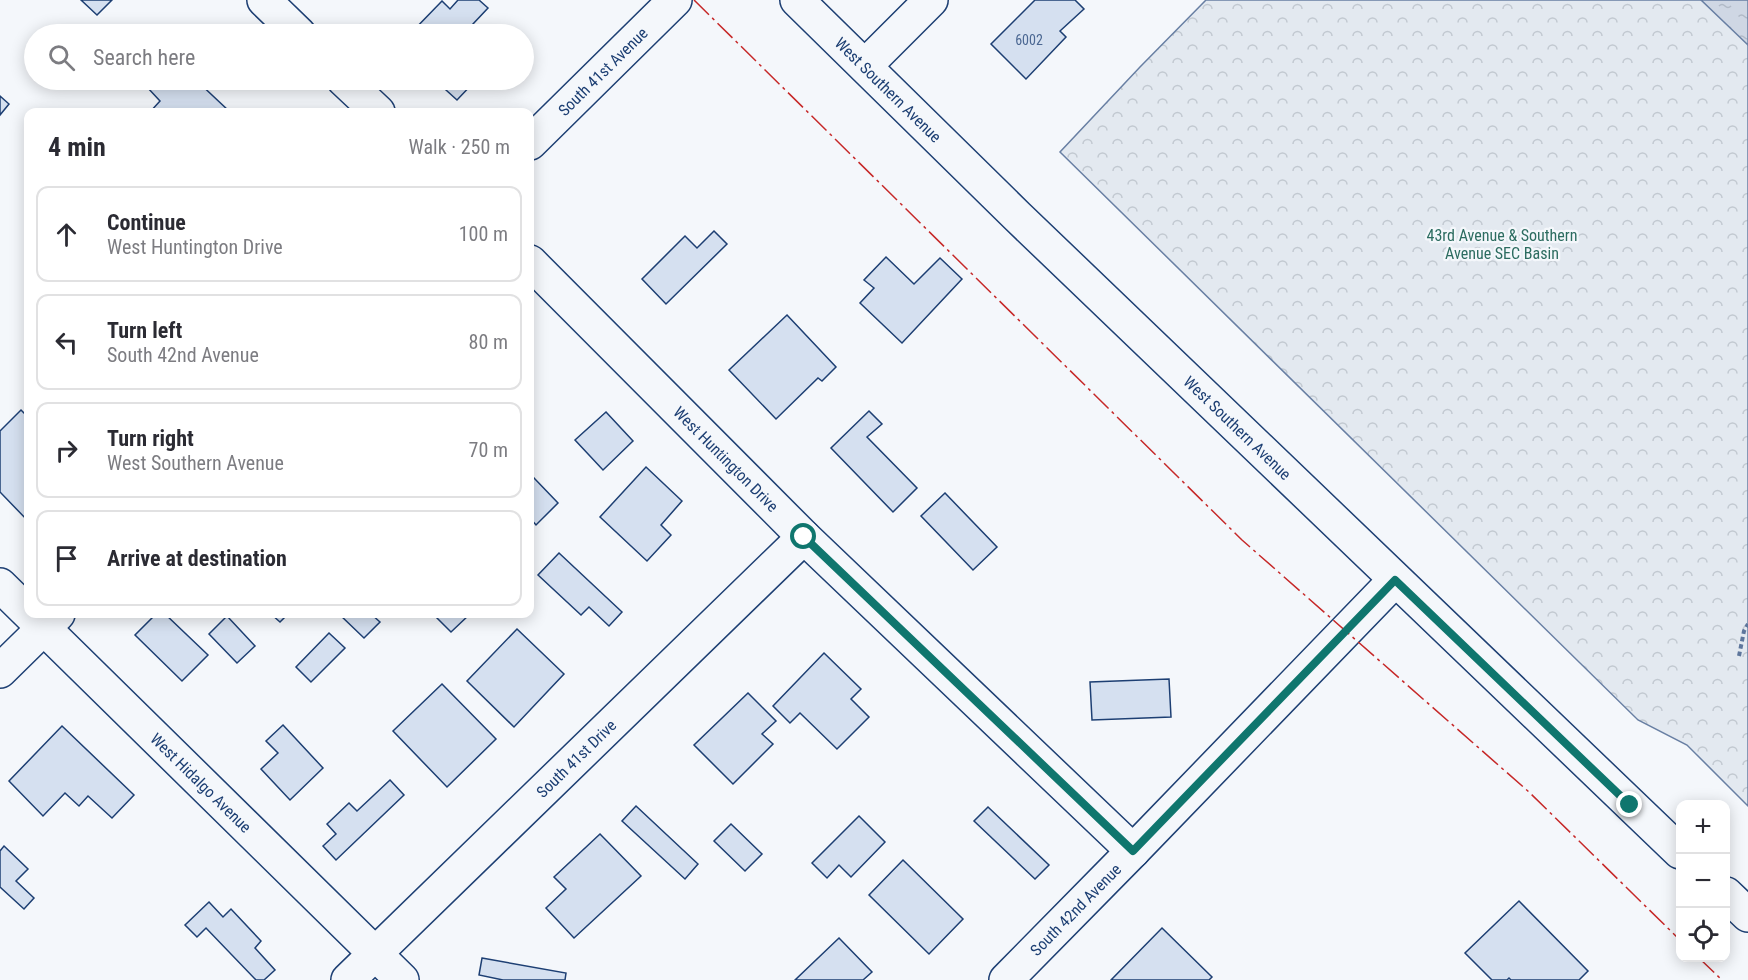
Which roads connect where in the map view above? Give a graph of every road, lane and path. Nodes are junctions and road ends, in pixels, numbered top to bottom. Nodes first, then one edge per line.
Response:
1 (264, 0) edge
2 (675, 0) edge
3 (797, 0) edge
4 (930, 0) edge
5 (289, 24) edge
6 (865, 66) junction
7 (355, 90) edge
8 (374, 108) edge
9 (534, 138) edge
10 (534, 266) edge
11 (804, 537) junction
12 (1395, 580) junction
13 (0, 585) edge
14 (24, 602) edge
15 (51, 621) edge
16 (1748, 624) edge
17 (1738, 656) dead end
18 (0, 671) edge
19 (1676, 848) edge
20 (1133, 851) junction
21 (1730, 899) edge
22 (1748, 915) edge
23 (374, 953) junction
24 (348, 980) edge
25 (402, 980) edge
26 (1006, 980) edge

1 - 5 street
2 - 9 street, South 41st Avenue
3 - 6 street, West Southern Avenue
4 - 6 street
6 - 12 street, West Southern Avenue
7 - 8 street
10 - 11 street, West Huntington Drive
11 - 20 street, West Huntington Drive
11 - 23 street, South 41st Drive
12 - 19 street, West Southern Avenue
12 - 20 street, South 42nd Avenue
13 - 14 street, West Hidalgo Avenue
15 - 18 street
15 - 23 street, West Hidalgo Avenue
16 - 17 path
20 - 26 street, South 42nd Avenue
21 - 22 street
23 - 24 street, South 41st Drive
23 - 25 street, West Hidalgo Avenue

